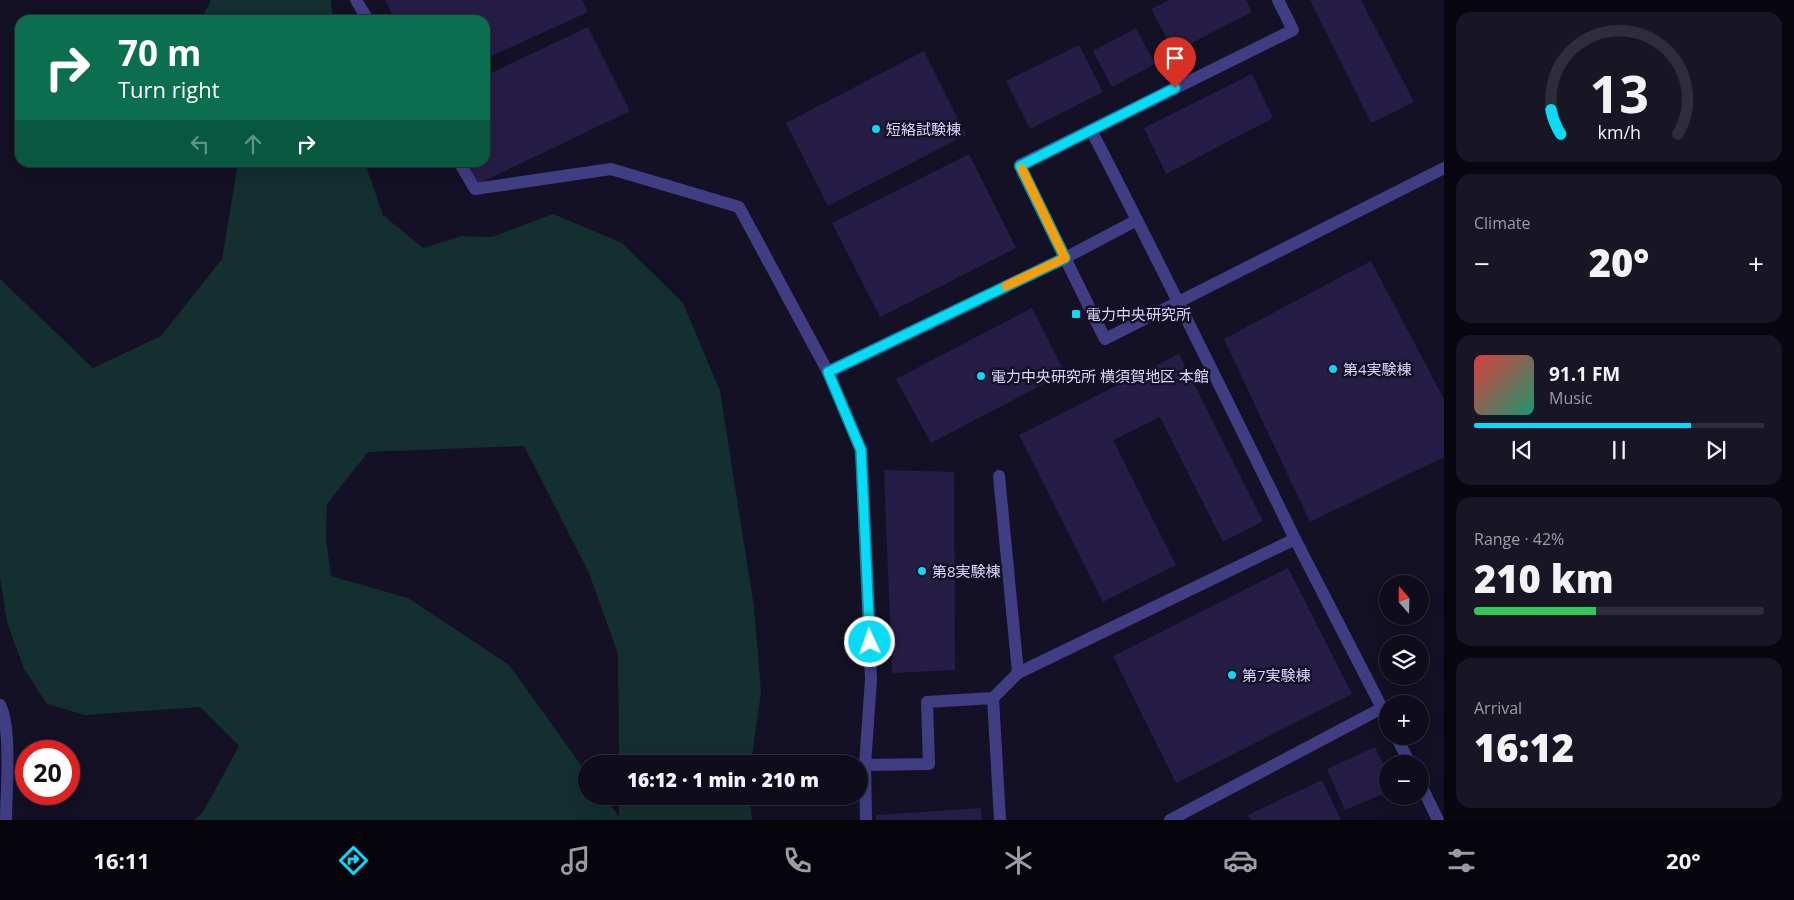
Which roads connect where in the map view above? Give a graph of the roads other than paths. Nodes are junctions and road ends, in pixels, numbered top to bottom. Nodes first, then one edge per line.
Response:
1 (356, 0) edge
2 (1278, 0) edge
3 (365, 15) edge
4 (1090, 130) junction
5 (462, 167) edge
6 (1444, 168) edge
7 (1137, 220) junction
8 (1065, 258) junction
9 (1179, 302) junction
10 (828, 372) junction
11 (999, 476) dead end
12 (1295, 539) junction
13 (1018, 673) junction
14 (993, 698) junction
15 (1379, 701) edge
16 (0, 705) edge
17 (1379, 716) edge
18 (866, 755) edge
19 (868, 765) edge
20 (1429, 802) edge
21 (866, 805) edge
22 (6, 820) edge
23 (866, 820) edge
24 (1000, 820) edge
25 (1170, 820) edge
26 (1438, 820) edge

1 - 3 street
2 - 4 street
4 - 7 street
4 - 8 street
5 - 10 street
6 - 9 street
7 - 8 street
7 - 9 street
8 - 9 street
8 - 10 street
9 - 12 street
10 - 18 street
11 - 13 street
12 - 13 street
12 - 15 street
13 - 14 street
14 - 19 street
14 - 24 street
16 - 22 street
17 - 25 street
20 - 26 street
21 - 23 street

